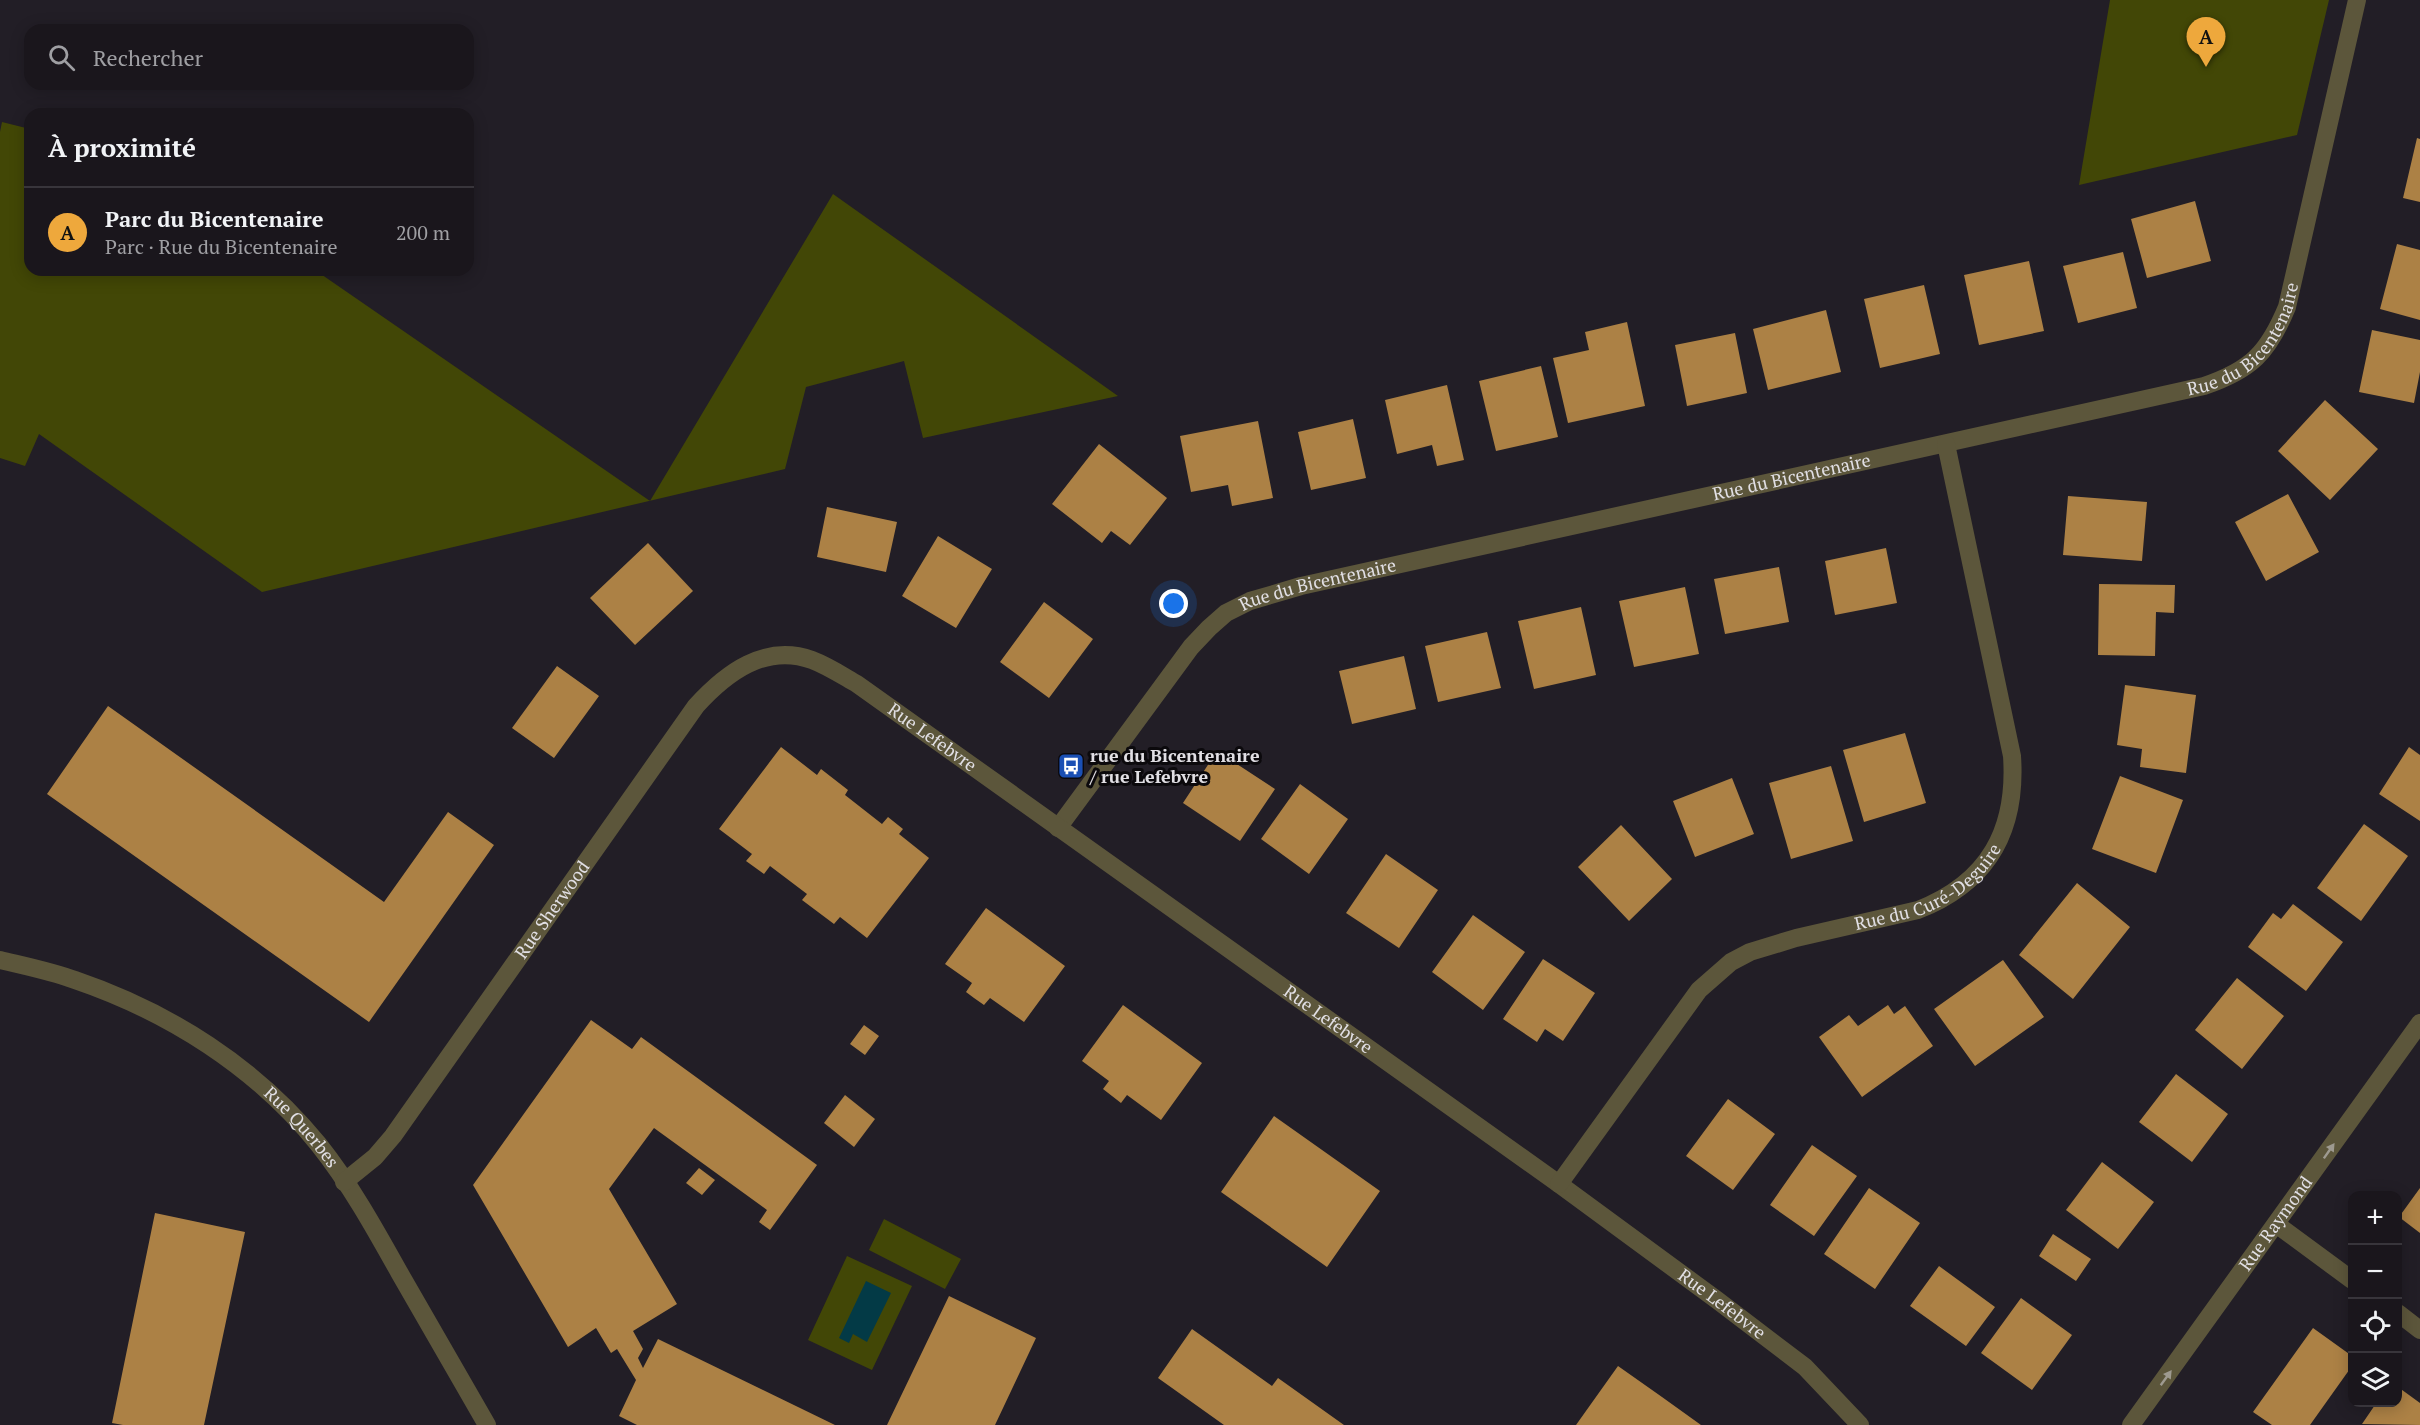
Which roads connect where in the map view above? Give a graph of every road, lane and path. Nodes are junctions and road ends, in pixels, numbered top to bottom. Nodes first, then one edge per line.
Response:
1 (2357, 0) edge
2 (1946, 444) junction
3 (773, 655) joint
4 (1058, 828) junction
5 (0, 960) edge
6 (2417, 1033) edge
7 (344, 1182) junction
8 (1559, 1184) junction
9 (2276, 1224) junction
10 (2348, 1277) edge
11 (2402, 1317) edge
12 (2420, 1330) edge
13 (488, 1425) edge
14 (1860, 1425) edge
15 (2132, 1425) edge

1 - 2 street, Rue du Bicentenaire
2 - 4 street, Rue du Bicentenaire
2 - 8 street, Rue du Curé-Deguire
3 - 4 street, Rue Lefebvre
3 - 7 street, Rue Sherwood
4 - 8 street, Rue Lefebvre
5 - 7 street, Rue Querbes
9 -> 6 street, Rue Raymond
7 - 13 street, Rue Querbes
8 - 14 street, Rue Lefebvre
9 - 10 street
15 -> 9 street, Rue Raymond
11 - 12 street

